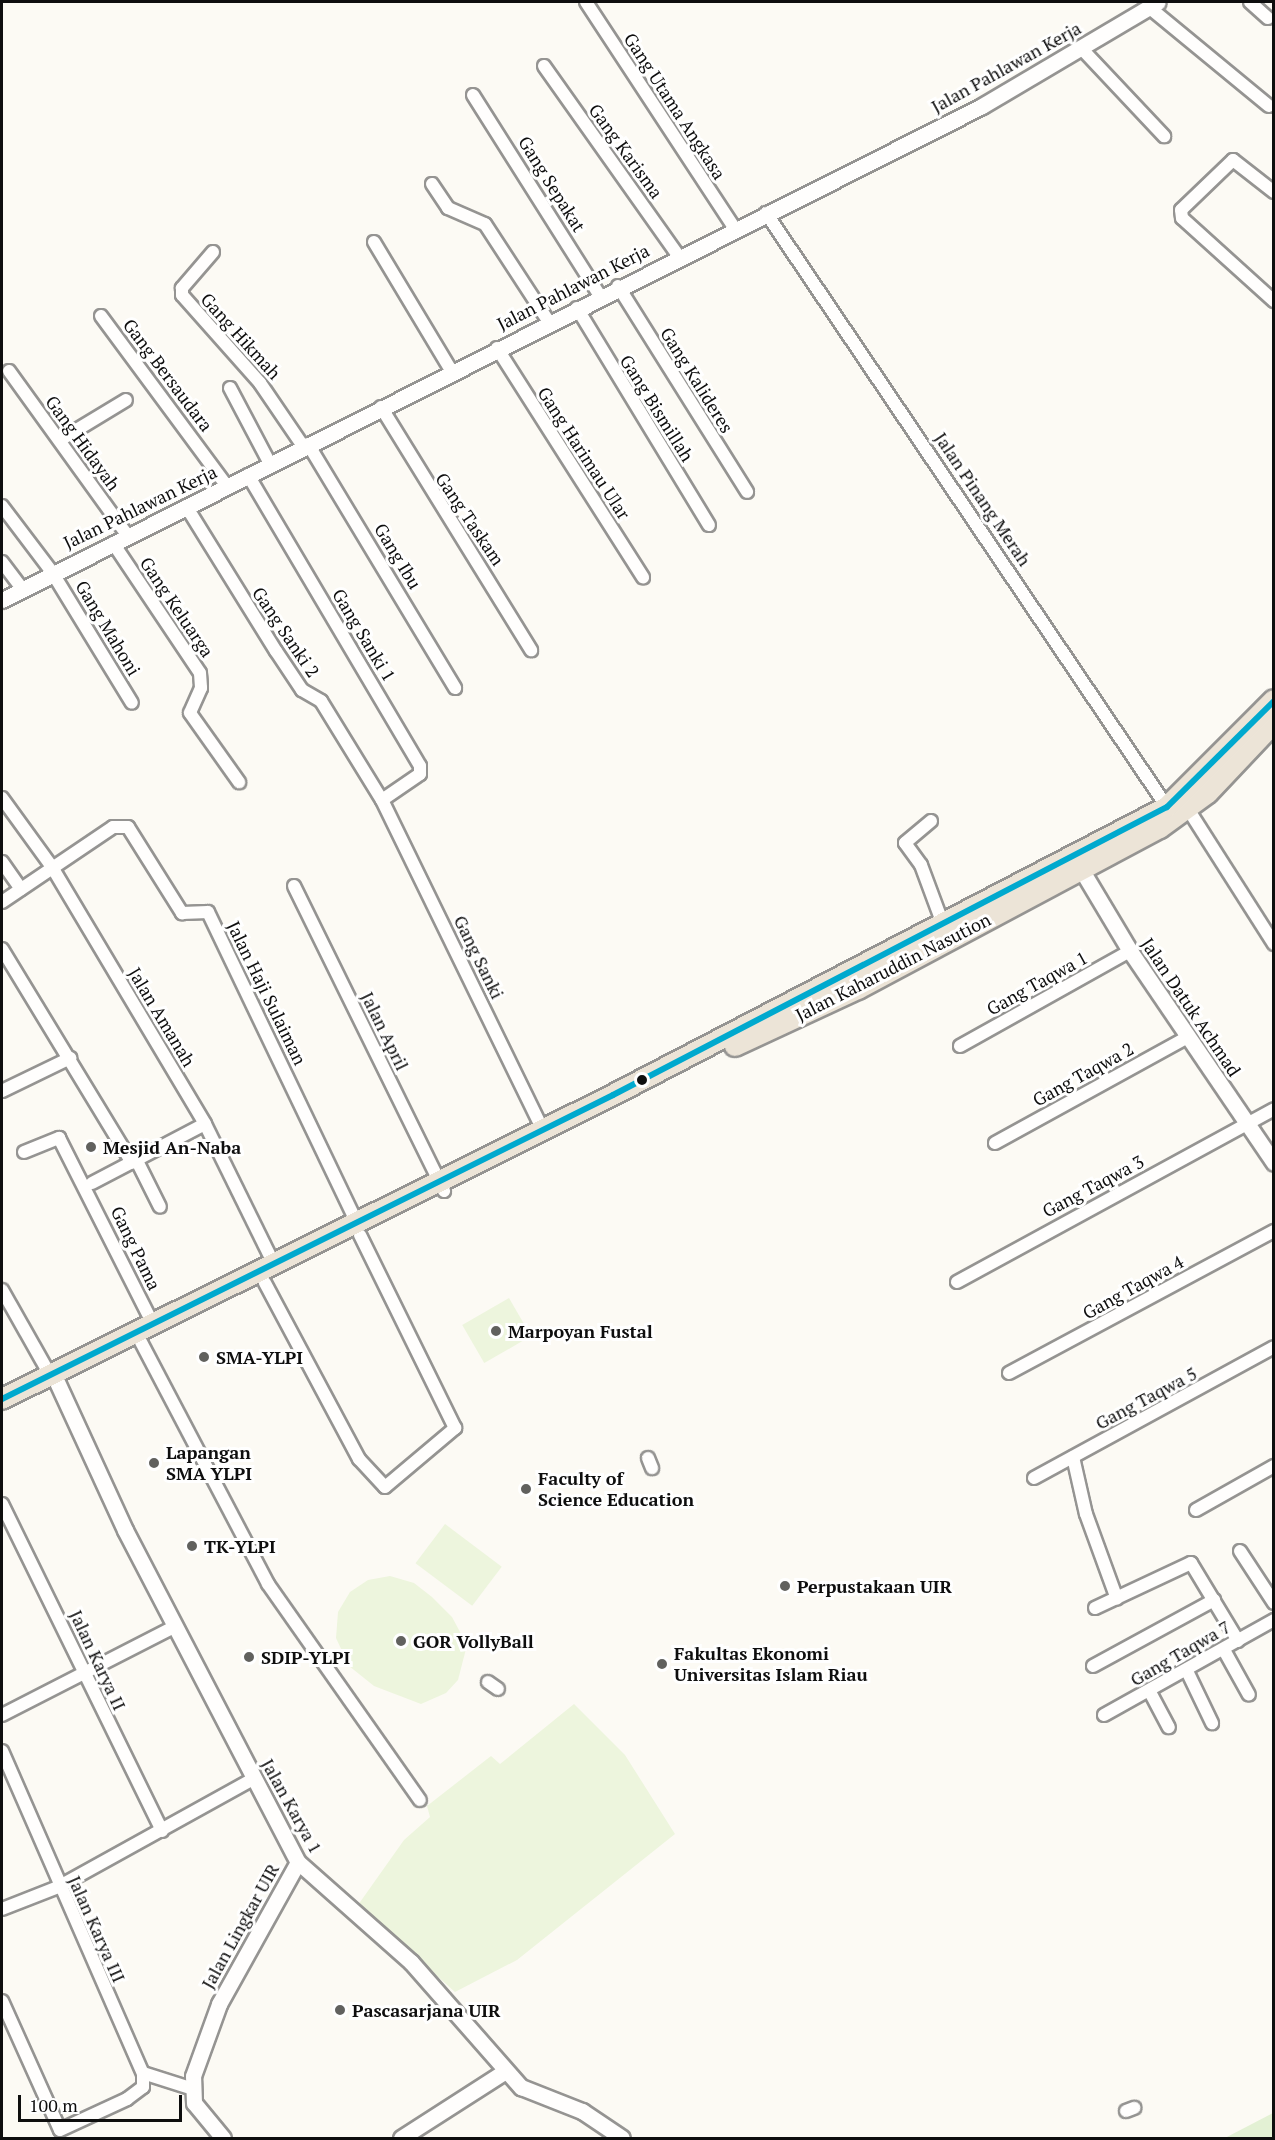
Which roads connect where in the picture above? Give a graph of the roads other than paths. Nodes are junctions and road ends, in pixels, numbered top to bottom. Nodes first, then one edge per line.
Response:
1 (586, 2) edge
2 (1250, 2) edge
3 (1154, 4) edge
4 (1268, 18) dead end
5 (1082, 49) junction
6 (544, 66) dead end
7 (473, 95) dead end
8 (1269, 106) dead end
9 (1164, 136) dead end
10 (432, 184) dead end
11 (1274, 192) edge
12 (766, 213) junction
13 (735, 229) junction
14 (374, 242) dead end
15 (213, 252) dead end
16 (679, 257) junction
17 (618, 286) junction
18 (599, 294) junction
19 (1274, 301) edge
20 (577, 308) junction
21 (101, 316) dead end
22 (549, 322) junction
23 (497, 348) junction
24 (9, 371) dead end
25 (452, 372) junction
26 (230, 388) dead end
27 (126, 400) dead end
28 (381, 407) junction
29 (60, 440) junction
30 (306, 445) junction
31 (270, 464) junction
32 (248, 475) junction
33 (227, 486) junction
34 (747, 492) dead end
35 (2, 506) edge
36 (186, 506) junction
37 (709, 525) dead end
38 (128, 536) junction
39 (113, 543) junction
40 (2, 562) edge
41 (52, 572) junction
42 (643, 577) dead end
43 (22, 589) junction
44 (2, 600) edge
45 (531, 650) dead end
46 (455, 688) dead end
47 (1274, 700) edge
48 (132, 703) dead end
49 (1274, 723) edge
50 (239, 782) dead end
51 (2, 798) edge
52 (382, 800) junction
53 (1167, 807) junction
54 (1188, 809) junction
55 (931, 821) dead end
56 (2, 862) edge
57 (52, 867) junction
58 (1081, 869) junction
59 (294, 886) dead end
60 (21, 889) junction
61 (2, 902) edge
62 (947, 932) junction
63 (1274, 944) edge
64 (2, 949) edge
65 (1130, 951) junction
66 (1188, 1037) junction
67 (960, 1046) dead end
68 (69, 1059) junction
69 (2, 1091) edge
70 (1274, 1109) edge
71 (206, 1124) junction
72 (1247, 1124) junction
73 (543, 1130) junction
74 (995, 1143) dead end
75 (24, 1152) dead end
76 (135, 1162) junction
77 (1274, 1163) edge
78 (89, 1184) junction
79 (441, 1187) junction
80 (160, 1207) dead end
81 (359, 1229) junction
82 (1274, 1231) edge
83 (274, 1264) junction
84 (957, 1282) dead end
85 (265, 1283) junction
86 (2, 1290) edge
87 (154, 1326) junction
88 (141, 1342) junction
89 (1274, 1347) edge
90 (1009, 1373) dead end
91 (53, 1379) junction
92 (2, 1399) edge
93 (2, 1411) edge
94 (1073, 1457) junction
95 (1274, 1466) edge
96 (1034, 1479) dead end
97 (2, 1504) edge
98 (1196, 1510) dead end
99 (1240, 1551) dead end
100 (1117, 1599) junction
101 (1214, 1600) junction
102 (1274, 1603) edge
103 (1095, 1608) dead end
104 (1274, 1620) edge
105 (176, 1626) junction
106 (1238, 1641) junction
107 (1224, 1650) junction
108 (1093, 1666) dead end
109 (85, 1670) junction
110 (1186, 1671) junction
111 (1150, 1692) junction
112 (1249, 1695) dead end
113 (2, 1715) edge
114 (1104, 1715) dead end
115 (1212, 1723) dead end
116 (1169, 1727) dead end
117 (2, 1751) edge
118 (253, 1779) junction
119 (420, 1800) dead end
120 (162, 1831) junction
121 (298, 1862) junction
122 (58, 1887) junction
123 (2, 1909) edge
124 (2, 2001) edge
125 (504, 2072) junction
126 (143, 2073) junction
127 (193, 2089) junction
128 (223, 2139) edge
129 (401, 2139) edge
130 (622, 2139) edge

1 - 13 street, Gang Utama Angkasa
2 - 4 street
3 - 5 street, Jalan Pahlawan Kerja
3 - 8 street
5 - 9 street
5 - 12 street, Jalan Pahlawan Kerja
6 - 16 street, Gang Karisma
7 - 18 street, Gang Sepakat
10 - 22 street
11 - 19 street
12 - 13 street, Jalan Pahlawan Kerja
12 - 53 street, Jalan Pinang Merah
13 - 16 street, Jalan Pahlawan Kerja
14 - 25 street
15 - 30 street, Gang Hikmah
16 - 17 street, Jalan Pahlawan Kerja
17 - 18 street, Jalan Pahlawan Kerja
17 - 34 street, Gang Kalideres
18 - 20 street, Jalan Pahlawan Kerja
20 - 22 street, Jalan Pahlawan Kerja
20 - 37 street, Gang Bismillah
21 - 33 street, Gang Bersaudara
22 - 23 street, Jalan Pahlawan Kerja
23 - 25 street, Jalan Pahlawan Kerja
23 - 42 street, Gang Harimau Ular
24 - 29 street, Gang Hidayah
25 - 28 street, Jalan Pahlawan Kerja
26 - 31 street
27 - 29 street
28 - 30 street, Jalan Pahlawan Kerja
28 - 45 street, Gang Taskam
29 - 38 street, Gang Hidayah
30 - 31 street, Jalan Pahlawan Kerja
30 - 46 street, Gang Ibu
31 - 32 street, Jalan Pahlawan Kerja
32 - 33 street, Jalan Pahlawan Kerja
32 - 52 street, Gang Sanki 1
33 - 36 street, Jalan Pahlawan Kerja
35 - 41 street, Gang Mahoni
36 - 38 street, Jalan Pahlawan Kerja
36 - 52 street, Gang Sanki 2
38 - 39 street, Jalan Pahlawan Kerja
39 - 41 street, Jalan Pahlawan Kerja
39 - 50 street, Gang Keluarga
40 - 43 street
41 - 43 street, Jalan Pahlawan Kerja
41 - 48 street, Gang Mahoni
43 - 44 street, Jalan Pahlawan Kerja
47 - 53 highway, Jalan Kaharuddin Nasution
49 - 54 highway, Jalan Kaharuddin Nasution
51 - 57 street, Jalan Amanah
52 - 73 street, Gang Sanki
53 - 62 highway, Jalan Kaharuddin Nasution
54 - 58 highway, Jalan Kaharuddin Nasution
54 - 63 street
55 - 62 street
56 - 60 street
57 - 60 street
57 - 71 street, Jalan Amanah
57 - 81 street, Jalan Haji Sulaiman
58 - 62 highway, Jalan Kaharuddin Nasution
58 - 65 street, Jalan Datuk Achmad
59 - 79 street, Jalan April
60 - 61 street
62 - 73 highway, Jalan Kaharuddin Nasution
62 - 79 highway, Jalan Kaharuddin Nasution
64 - 68 street
65 - 66 street, Jalan Datuk Achmad
65 - 67 street, Gang Taqwa 1
66 - 72 street, Jalan Datuk Achmad
66 - 74 street, Gang Taqwa 2
68 - 69 street
68 - 76 street
70 - 72 street, Gang Taqwa 3
71 - 76 street
71 - 83 street, Jalan Amanah
72 - 77 street, Jalan Datuk Achmad
72 - 84 street, Gang Taqwa 3
73 - 79 highway, Jalan Kaharuddin Nasution
75 - 78 street, Gang Pama
76 - 78 street
76 - 80 street
78 - 87 street, Gang Pama
79 - 81 highway, Jalan Kaharuddin Nasution
81 - 83 highway, Jalan Kaharuddin Nasution
81 - 85 highway, Jalan Kaharuddin Nasution
81 - 85 street
82 - 90 street, Gang Taqwa 4
83 - 87 highway, Jalan Kaharuddin Nasution
85 - 88 highway, Jalan Kaharuddin Nasution
86 - 91 street
87 - 91 highway, Jalan Kaharuddin Nasution
88 - 91 highway, Jalan Kaharuddin Nasution
88 - 119 street
89 - 94 street, Gang Taqwa 5
91 - 92 highway, Jalan Kaharuddin Nasution
91 - 93 highway, Jalan Kaharuddin Nasution
91 - 105 street, Jalan Karya 1
94 - 96 street, Gang Taqwa 5
94 - 100 street
95 - 98 street
97 - 109 street, Jalan Karya II
99 - 102 street
100 - 101 street
100 - 103 street
101 - 106 street
101 - 108 street
104 - 106 street, Gang Taqwa 7
105 - 109 street
105 - 118 street, Jalan Karya 1
106 - 107 street, Gang Taqwa 7
107 - 110 street, Gang Taqwa 7
107 - 112 street
109 - 113 street
109 - 120 street, Jalan Karya II
110 - 111 street, Gang Taqwa 7
110 - 115 street
111 - 114 street, Gang Taqwa 7
111 - 116 street
117 - 122 street, Jalan Karya III
118 - 120 street
118 - 121 street, Jalan Karya 1
120 - 122 street
121 - 125 street, Jalan Karya 1
121 - 127 street, Jalan Lingkar UIR
122 - 123 street
122 - 126 street, Jalan Karya III
124 - 126 street
125 - 129 street
125 - 130 street, Jalan Karya 1
126 - 127 street
127 - 128 street

